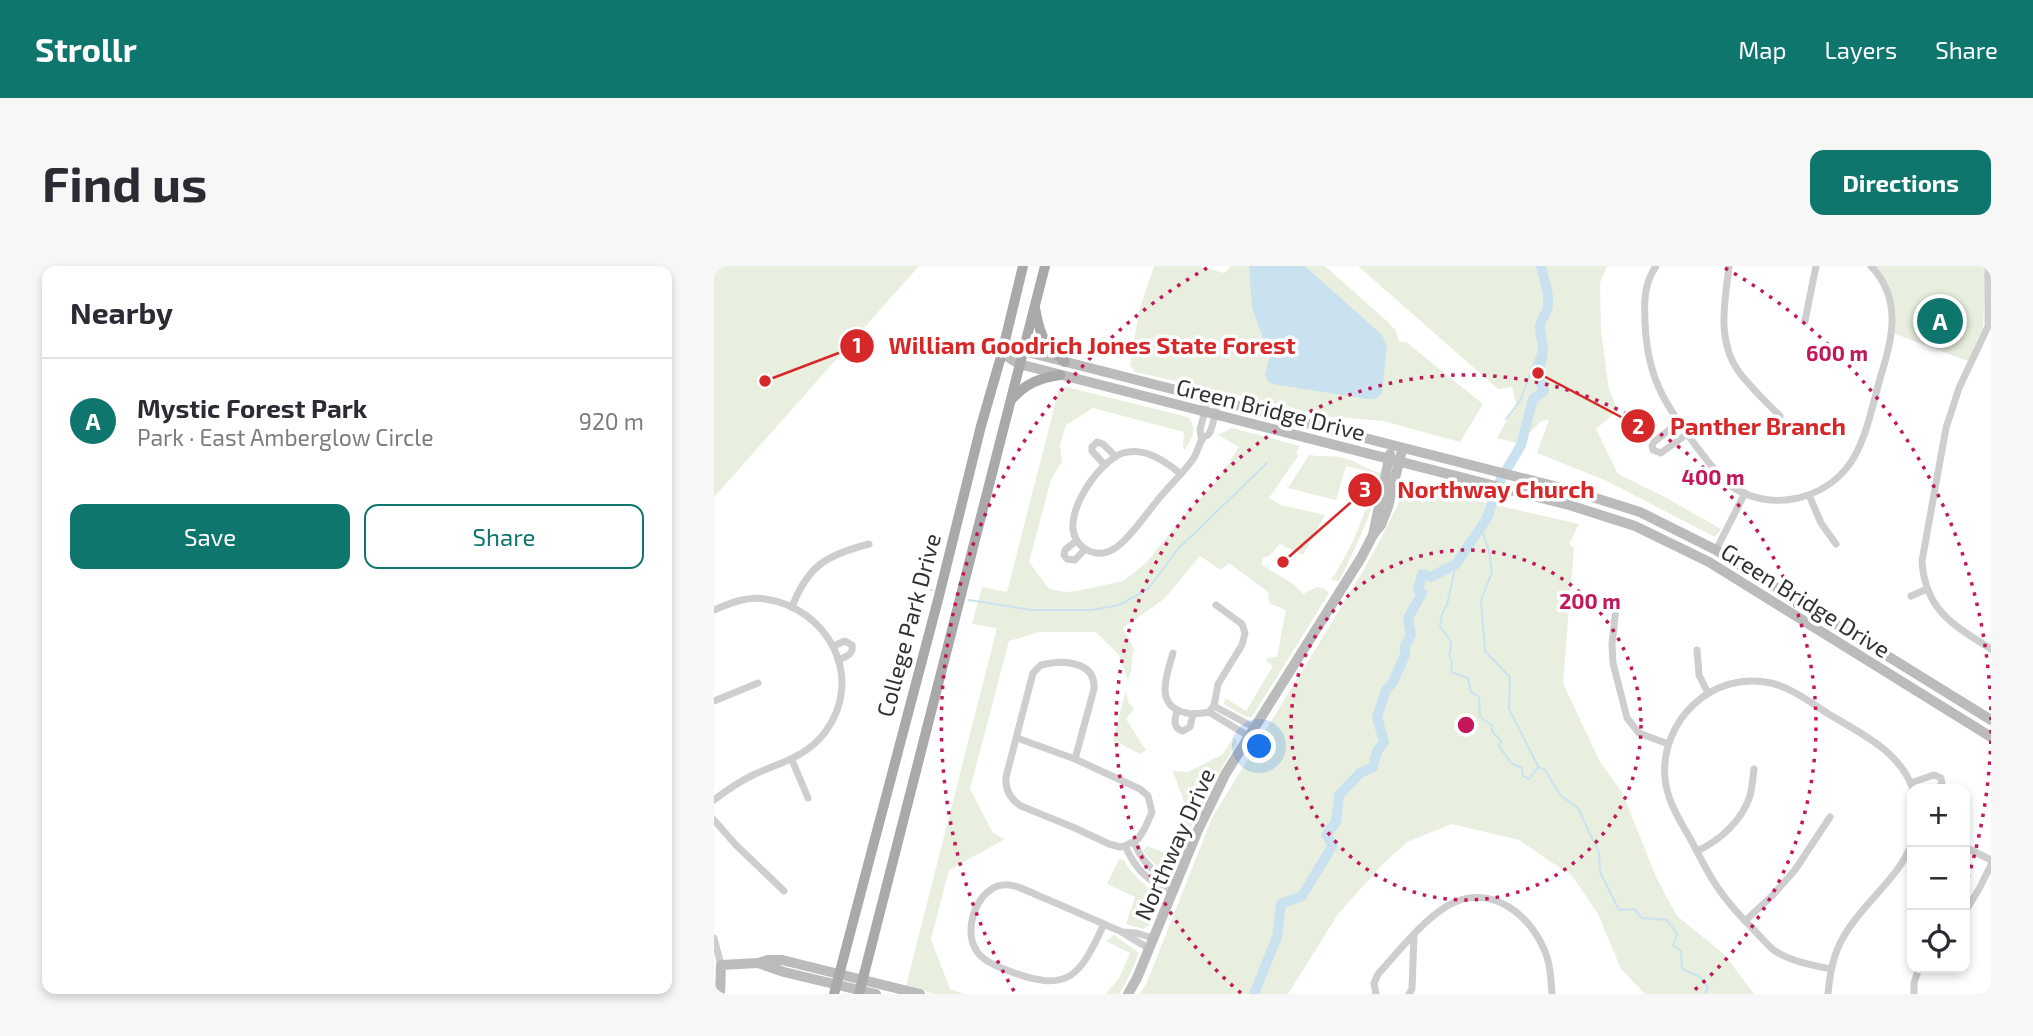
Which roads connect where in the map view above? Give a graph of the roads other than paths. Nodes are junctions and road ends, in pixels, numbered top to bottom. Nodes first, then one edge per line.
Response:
1 (1023, 266) edge
2 (1045, 266) edge
3 (1656, 266) edge
4 (1729, 266) edge
5 (1816, 266) edge
6 (1871, 266) edge
7 (1988, 266) edge
8 (1035, 304) junction
9 (1805, 321) dead end
10 (1990, 322) edge
11 (1981, 344) junction
12 (1991, 349) edge
13 (1023, 351) junction
14 (1002, 353) junction
15 (1065, 362) junction
16 (1019, 364) junction
17 (1060, 375) junction
18 (1119, 376) junction
19 (1119, 390) junction
20 (1213, 400) junction
21 (1010, 401) junction
22 (1209, 414) junction
23 (1780, 416) dead end
24 (1679, 422) junction
25 (1688, 434) junction
26 (1392, 445) junction
27 (1403, 447) junction
28 (1115, 456) junction
29 (1394, 459) junction
30 (1105, 466) junction
31 (1181, 474) junction
32 (1745, 493) junction
33 (1809, 495) junction
34 (1635, 526) junction
35 (1076, 541) junction
36 (869, 544) dead end
37 (1836, 544) dead end
38 (1085, 549) junction
39 (1716, 550) junction
40 (1927, 589) junction
41 (1910, 596) dead end
42 (1216, 605) dead end
43 (792, 607) junction
44 (1616, 608) dead end
45 (714, 610) edge
46 (833, 646) junction
47 (1991, 649) edge
48 (1697, 650) dead end
49 (1173, 653) dead end
50 (838, 660) junction
51 (915, 682) junction
52 (758, 683) dead end
53 (937, 687) junction
54 (1709, 693) junction
55 (714, 701) edge
56 (1212, 709) junction
57 (1177, 710) junction
58 (1193, 714) junction
59 (1991, 720) edge
60 (1252, 733) junction
61 (1991, 737) edge
62 (1017, 738) junction
63 (1668, 744) junction
64 (792, 760) junction
65 (1075, 760) junction
66 (1754, 769) dead end
67 (1910, 784) edge
68 (1915, 784) edge
69 (1942, 784) edge
70 (808, 798) dead end
71 (714, 800) edge
72 (1830, 817) dead end
73 (714, 820) edge
74 (1134, 842) junction
75 (1125, 846) junction
76 (1910, 847) edge
77 (1970, 850) edge
78 (1697, 851) junction
79 (1991, 862) edge
80 (1174, 887) junction
81 (784, 891) dead end
82 (1966, 910) edge
83 (1745, 921) junction
84 (1104, 924) junction
85 (1414, 934) junction
86 (714, 938) edge
87 (1151, 943) junction
88 (758, 963) junction
89 (721, 965) junction
90 (1831, 969) junction
91 (839, 973) junction
92 (1917, 973) edge
93 (860, 988) edge
94 (835, 990) edge
95 (720, 994) edge
96 (876, 994) edge
97 (920, 994) edge
98 (1128, 994) edge
99 (1376, 994) edge
100 (1409, 994) edge
101 (1552, 994) edge
102 (1828, 994) edge
103 (1914, 994) edge

1 - 14 main road, College Park Drive
2 - 8 main road, College Park Drive
3 - 24 street
4 - 23 street
5 - 9 street
6 - 33 street
7 - 10 street
8 - 13 main road, College Park Drive
8 - 15 main road
10 - 11 street
11 - 12 street
11 - 40 street
13 - 14 main road, Green Bridge Drive
13 - 15 main road, Green Bridge Drive
13 - 16 main road, College Park Drive
14 - 16 main road, Green Bridge Drive
14 - 51 main road, College Park Drive
15 - 18 main road, Green Bridge Drive
16 - 17 main road, Green Bridge Drive
16 - 21 main road, College Park Drive
17 - 19 main road, Green Bridge Drive
17 - 21 main road
18 - 19 main road
18 - 20 main road, Green Bridge Drive
19 - 22 main road, Green Bridge Drive
20 - 22 street
20 - 26 main road, Green Bridge Drive
21 - 53 main road, College Park Drive
22 - 29 main road, Green Bridge Drive
22 - 31 street
24 - 25 street
24 - 25 street
25 - 32 street
26 - 27 main road, Green Bridge Drive
26 - 29 main road, Northway Drive
27 - 29 main road, Northway Drive
27 - 39 main road, Green Bridge Drive
28 - 30 street
28 - 30 street
28 - 31 street
29 - 34 main road, Green Bridge Drive
29 - 60 main road, Northway Drive
30 - 35 street
31 - 38 street
32 - 33 street
32 - 39 street
33 - 37 street
34 - 39 main road
34 - 61 main road, Green Bridge Drive
35 - 38 street
35 - 38 street
36 - 43 street
39 - 59 main road, Green Bridge Drive
40 - 41 street
40 - 47 street
42 - 56 street
43 - 45 street
43 - 46 street
44 - 63 street
46 - 50 street
46 - 50 street
48 - 54 street
49 - 57 street
50 - 64 street
51 - 53 main road
51 - 91 main road, College Park Drive
52 - 55 street
53 - 93 main road, College Park Drive
54 - 63 street
54 - 67 street
56 - 58 street
56 - 60 street
57 - 58 street
57 - 58 street
60 - 80 main road, Northway Drive
62 - 65 street
62 - 65 street
62 - 75 street
63 - 78 street
64 - 70 street
64 - 71 street
65 - 74 street
66 - 78 street
68 - 69 street
72 - 83 street
73 - 81 street
74 - 75 street
74 - 80 street
75 - 80 street
76 - 90 street
77 - 79 street
78 - 83 street
79 - 82 street
80 - 87 main road, Northway Drive
83 - 90 street
84 - 84 street
84 - 87 street
85 - 99 street
85 - 100 street
85 - 101 street
86 - 89 street
87 - 98 main road, Northway Drive
88 - 89 main road
88 - 91 main road
88 - 94 main road
89 - 95 main road
90 - 102 street
91 - 93 main road
91 - 94 main road, College Park Drive
92 - 103 street
93 - 94 main road
93 - 96 main road
93 - 97 main road

